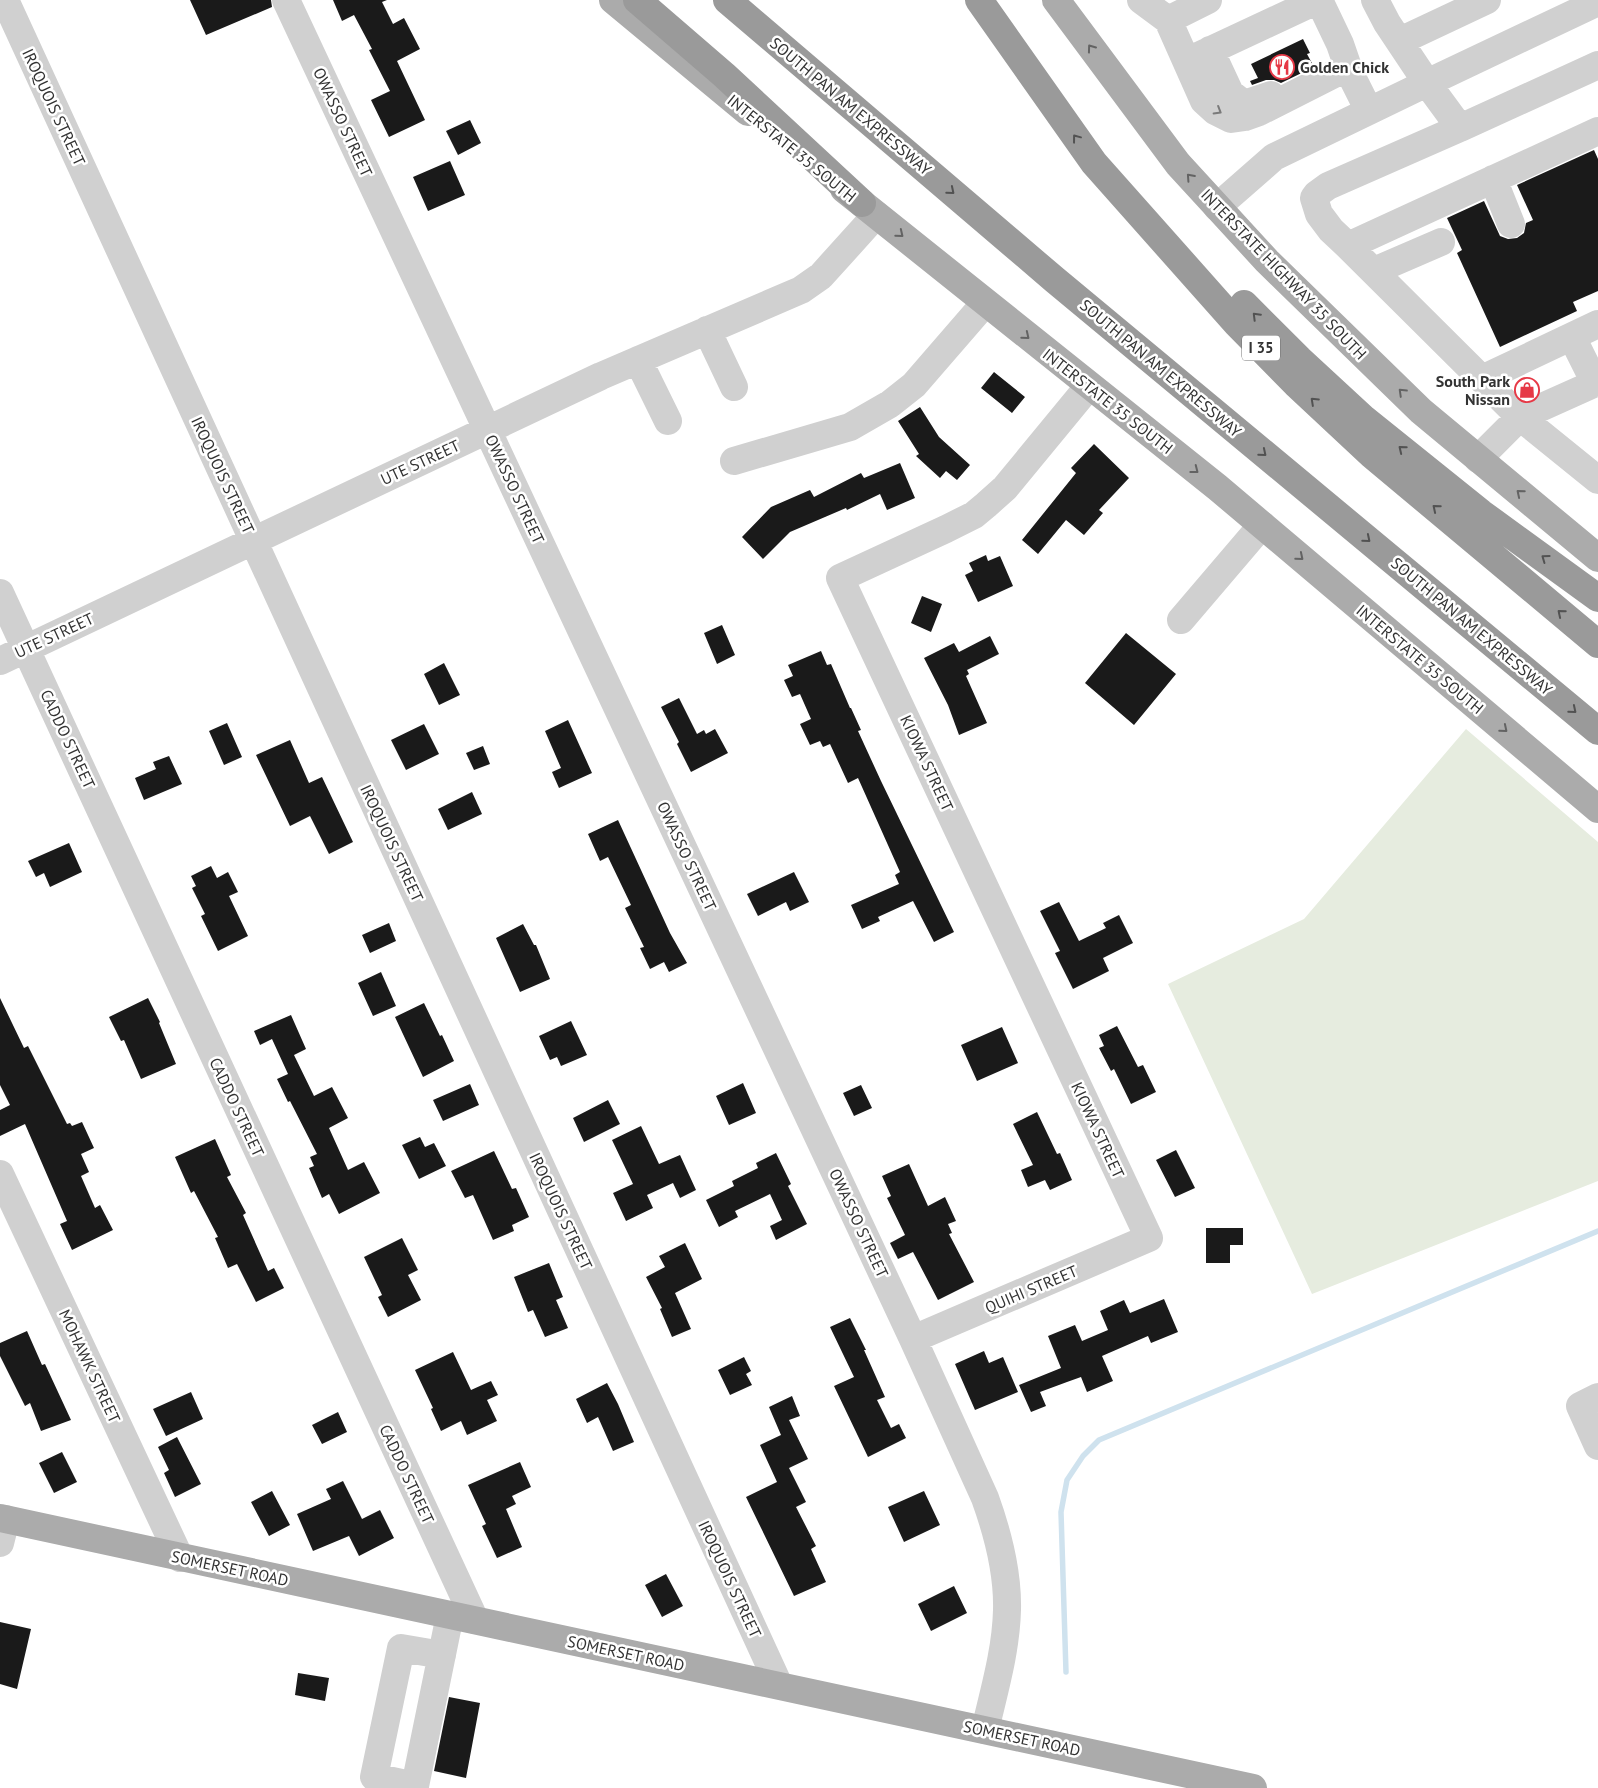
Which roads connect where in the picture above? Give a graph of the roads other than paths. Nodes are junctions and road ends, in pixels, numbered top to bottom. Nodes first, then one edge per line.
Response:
1 (6, 0) edge
2 (286, 0) edge
3 (613, 0) edge
4 (637, 0) edge
5 (727, 0) edge
6 (978, 0) edge
7 (1056, 0) edge
8 (1208, 0) edge
9 (1319, 0) edge
10 (1375, 0) edge
11 (1487, 0) edge
12 (1598, 2) edge
13 (1157, 7) edge
14 (1400, 41) junction
15 (1196, 61) junction
16 (1598, 65) edge
17 (1340, 71) junction
18 (1427, 83) junction
19 (1369, 111) junction
20 (1460, 128) junction
21 (1598, 131) edge
22 (1094, 163) junction
23 (1493, 179) junction
24 (1217, 207) junction
25 (869, 209) junction
26 (1511, 224) dead end
27 (1441, 242) dead end
28 (1348, 246) junction
29 (1374, 271) junction
30 (985, 303) junction
31 (1598, 324) edge
32 (707, 330) junction
33 (1572, 336) junction
34 (638, 360) junction
35 (1482, 379) junction
36 (1596, 383) edge
37 (1089, 386) junction
38 (734, 387) dead end
39 (1520, 417) junction
40 (668, 421) dead end
41 (487, 430) junction
42 (1478, 459) junction
43 (734, 461) dead end
44 (1598, 480) edge
45 (1262, 526) junction
46 (254, 540) junction
47 (1598, 558) edge
48 (0, 593) edge
49 (1598, 598) edge
50 (1181, 620) dead end
51 (1598, 644) edge
52 (26, 648) junction
53 (0, 661) edge
54 (1598, 731) edge
55 (1598, 809) edge
56 (0, 1174) edge
57 (1149, 1238) joint
58 (914, 1339) junction
59 (1598, 1397) edge
60 (1598, 1446) edge
61 (2, 1527) edge
62 (180, 1558) junction
63 (462, 1618) junction
64 (442, 1655) junction
65 (779, 1685) junction
66 (985, 1730) junction
67 (1221, 1784) edge
68 (1252, 1788) edge

1 - 46 street, IROQUOIS STREET
2 - 41 street, OWASSO STREET
3 - 25 main road, INTERSTATE 35 SOUTH
4 - 25 highway
5 -> 54 highway, SOUTH PAN AM EXPRESSWAY
22 -> 6 highway, I 35
24 -> 7 main road, INTERSTATE HIGHWAY 35 SOUTH
8 - 13 street
9 - 15 street
9 - 17 street
10 - 14 street
11 - 14 street
12 - 18 street
13 - 15 street
14 - 18 street
15 -> 17 street
16 - 20 street
17 - 19 street
18 - 19 street
18 - 20 street
19 - 24 street
20 - 28 street
21 - 23 street
49 -> 22 highway
51 -> 22 highway, I 35
23 - 26 street
23 - 28 street
42 -> 24 main road, INTERSTATE HIGHWAY 35 SOUTH
25 -> 30 main road, INTERSTATE 35 SOUTH
25 - 32 street, UTE STREET
27 - 29 street
28 - 29 street
29 - 35 street
30 -> 37 main road, INTERSTATE 35 SOUTH
30 - 43 street
31 - 33 street
32 - 34 street, UTE STREET
32 - 38 street
33 - 35 street
33 - 36 street
34 - 40 street
34 - 41 street, UTE STREET
35 - 39 street
36 - 39 street
37 -> 45 main road, INTERSTATE 35 SOUTH
37 - 57 street, KIOWA STREET
39 - 42 street
39 - 44 street
41 - 46 street, UTE STREET
41 - 58 street, OWASSO STREET
47 -> 42 main road
45 - 50 street
45 -> 55 main road, INTERSTATE 35 SOUTH
46 - 52 street, UTE STREET
46 - 65 street, IROQUOIS STREET
48 - 52 street, CADDO STREET
52 - 53 street, UTE STREET
52 - 63 street, CADDO STREET
56 - 62 street, MOHAWK STREET
57 - 58 street, QUIHI STREET
58 - 66 street, OWASSO STREET
59 - 60 street
61 - 62 main road, SOMERSET ROAD
62 - 63 main road, SOMERSET ROAD
63 - 64 street
63 - 65 main road, SOMERSET ROAD
64 - 64 street
65 - 66 main road, SOMERSET ROAD
66 - 67 main road, SOMERSET ROAD
67 - 68 main road, SOMERSET ROAD

